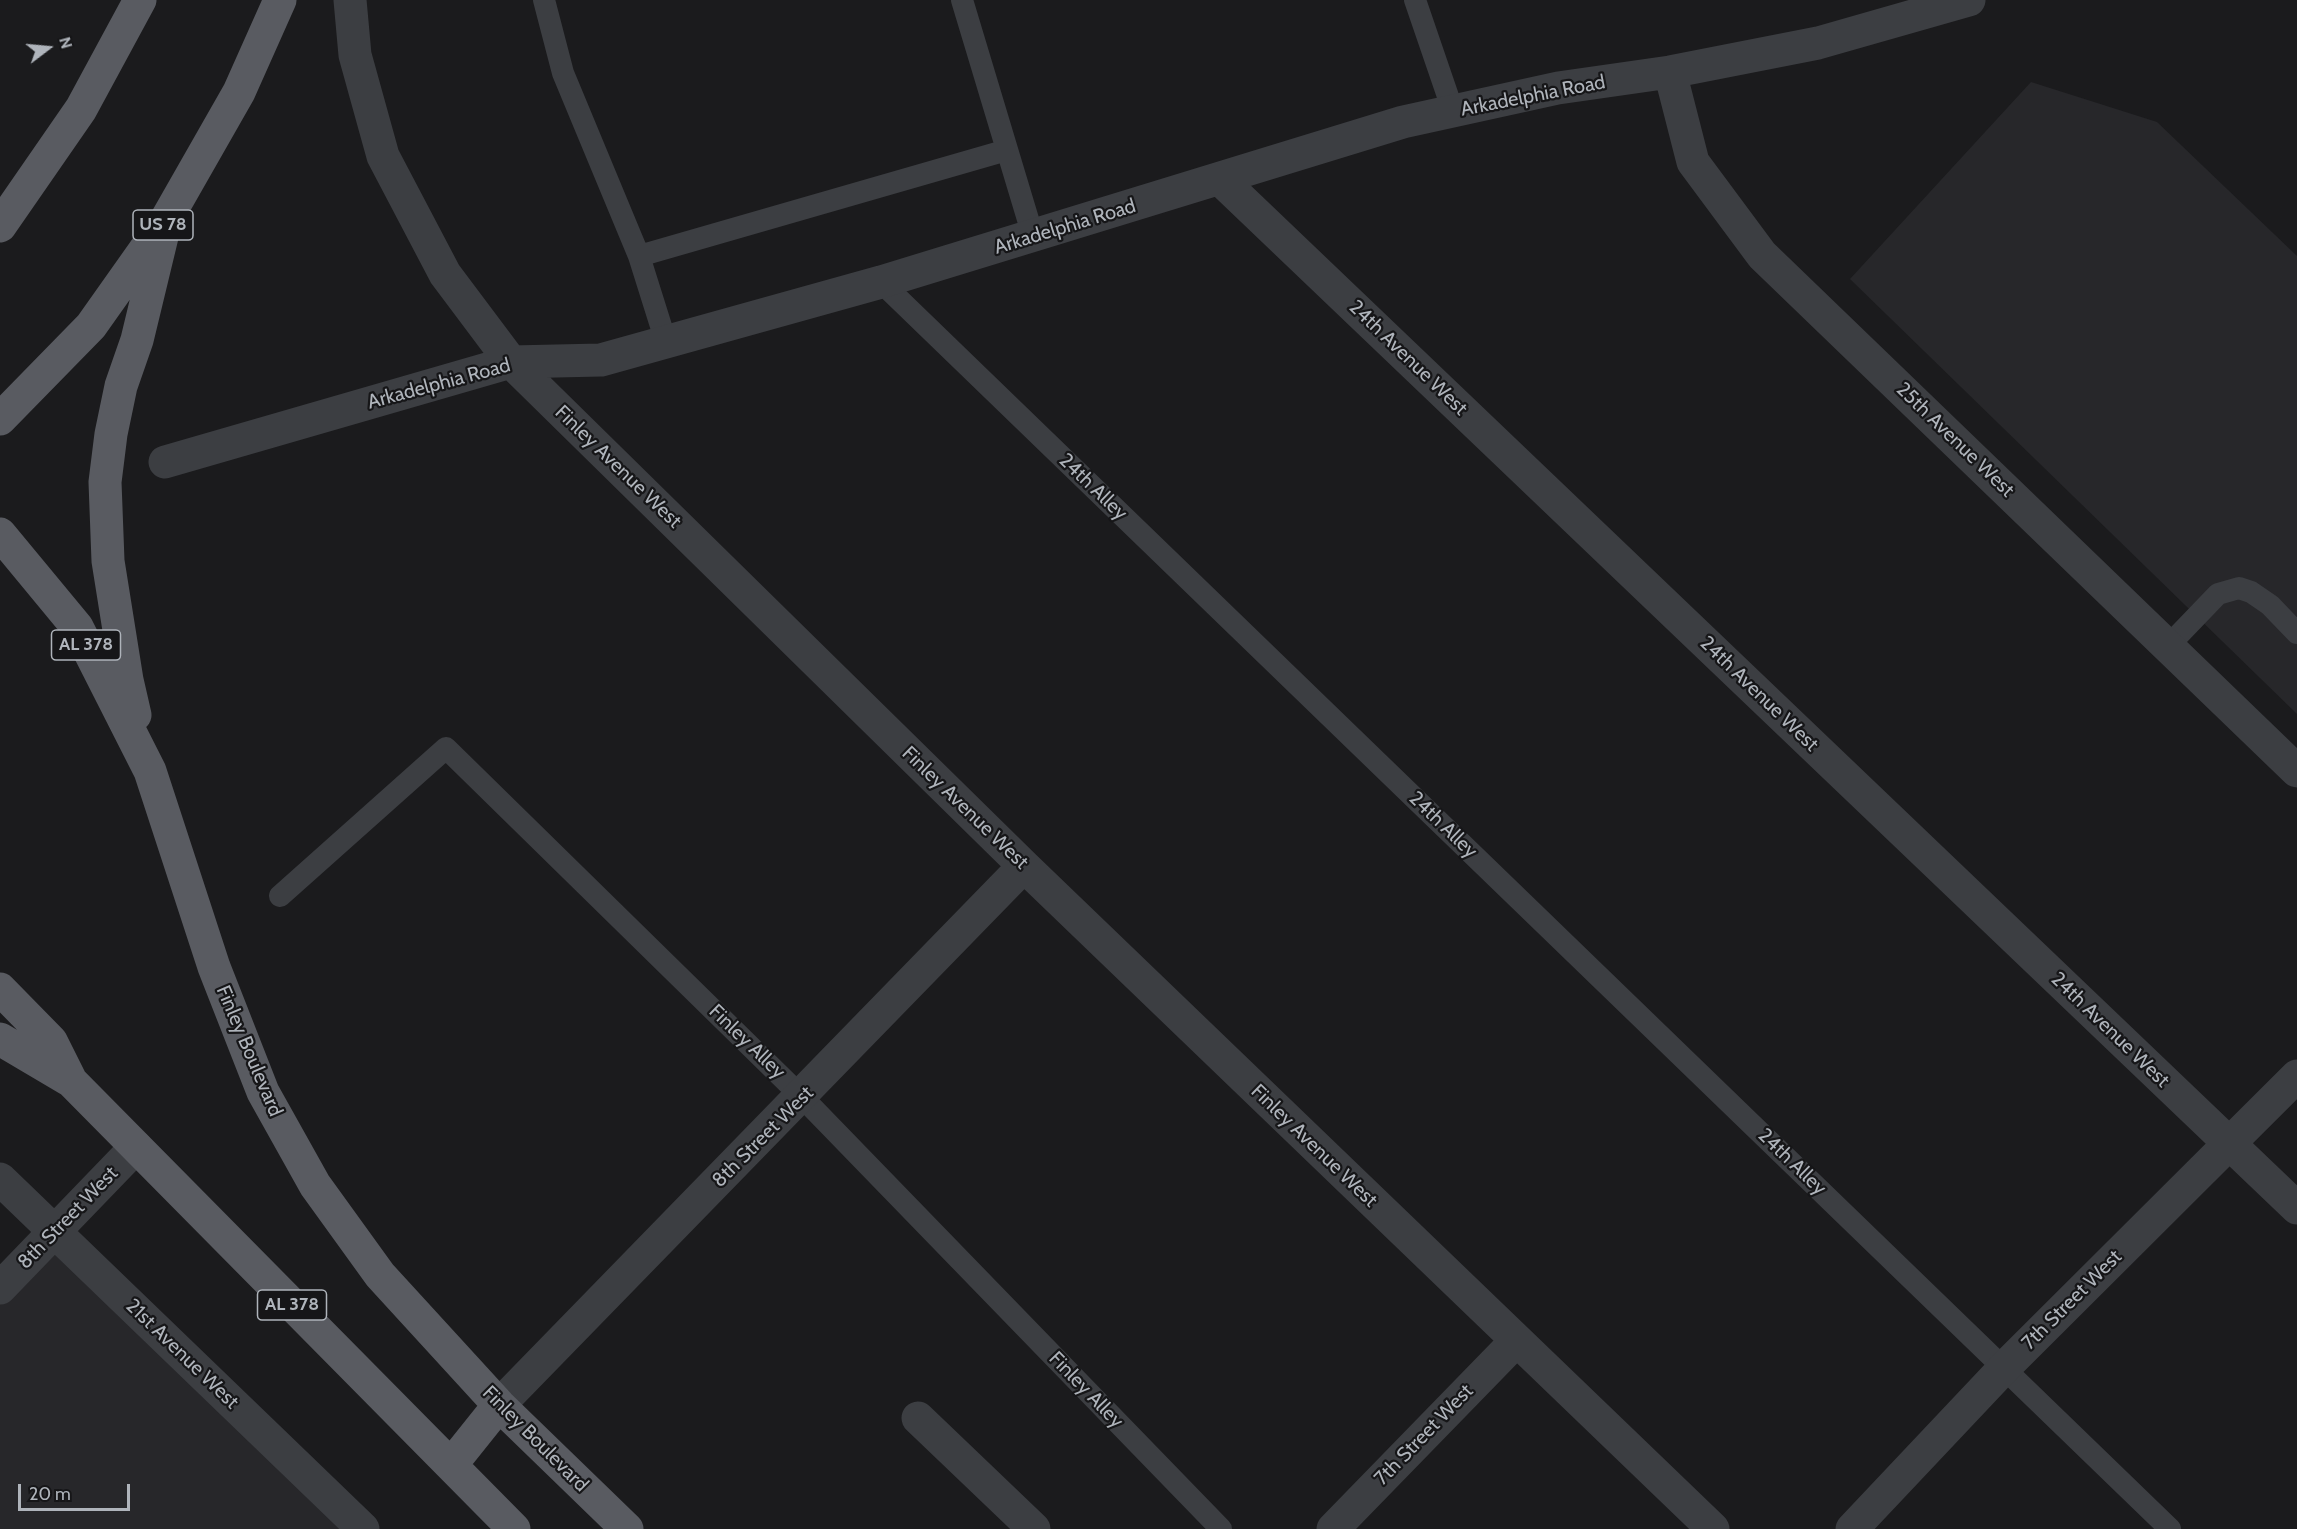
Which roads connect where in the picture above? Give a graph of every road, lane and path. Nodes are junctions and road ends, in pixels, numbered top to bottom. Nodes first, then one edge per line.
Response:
1 (140, 0) edge
2 (280, 0) edge
3 (350, 0) edge
4 (544, 0) edge
5 (962, 0) edge
6 (1415, 0) edge
7 (1969, 0) edge
8 (1670, 72) junction
9 (1453, 111) junction
10 (1007, 150) junction
11 (1221, 180) junction
12 (166, 220) junction
13 (0, 226) edge
14 (1033, 236) junction
15 (639, 256) junction
16 (881, 282) junction
17 (666, 342) junction
18 (511, 362) junction
19 (0, 419) edge
20 (165, 462) dead end
21 (0, 534) edge
22 (2297, 633) edge
23 (2168, 646) junction
24 (150, 771) junction
25 (2297, 771) edge
26 (1024, 866) junction
27 (280, 896) dead end
28 (0, 989) edge
29 (0, 1039) edge
30 (2297, 1076) edge
31 (71, 1081) junction
32 (802, 1097) junction
33 (2230, 1143) junction
34 (136, 1147) junction
35 (0, 1179) edge
36 (2297, 1208) edge
37 (54, 1231) junction
38 (0, 1288) edge
39 (1515, 1341) junction
40 (2004, 1368) junction
41 (499, 1405) junction
42 (918, 1418) dead end
43 (451, 1465) junction
44 (363, 1529) edge
45 (514, 1529) edge
46 (627, 1529) edge
47 (1034, 1529) edge
48 (1221, 1529) edge
49 (1332, 1529) edge
50 (1713, 1529) edge
51 (1852, 1529) edge
52 (2170, 1529) edge

1 - 13 main road
2 - 12 main road, US 78
3 - 18 street, Finley Avenue West
4 - 15 lane
5 - 10 lane
6 - 9 lane
7 - 8 street, Arkadelphia Road
8 - 9 street, Arkadelphia Road
8 - 23 street, 25th Avenue West
9 - 11 street, Arkadelphia Road
10 - 14 lane
10 - 15 lane
11 - 14 street, Arkadelphia Road
11 - 33 street, 24th Avenue West
12 - 19 main road, US 78
12 - 24 main road
14 - 16 street, Arkadelphia Road
15 - 17 lane
16 - 17 street, Arkadelphia Road
16 - 40 lane, 24th Alley
17 - 18 street, Arkadelphia Road
18 - 20 street, Arkadelphia Road
18 - 26 street, Finley Avenue West
21 - 24 main road, Finley Boulevard / AL 378
22 - 23 lane
23 - 25 street, 25th Avenue West
24 - 41 main road, Finley Boulevard / AL 378
26 - 32 street, 8th Street West
26 - 39 street, Finley Avenue West
27 - 32 lane, Finley Alley
28 - 31 main road, AL 378
29 - 31 main road
30 - 33 street, 7th Street West
31 - 34 main road, AL 378
32 - 41 street, 8th Street West
32 - 48 lane, Finley Alley
33 - 36 street, 24th Avenue West
33 - 40 street, 7th Street West
34 - 37 street, 8th Street West
34 - 43 main road, AL 378
35 - 37 street, 21st Avenue West
37 - 38 street, 8th Street West
37 - 44 street, 21st Avenue West
39 - 49 street, 7th Street West
39 - 50 street, Finley Avenue West
40 - 51 street, 7th Street West
40 - 52 lane, 24th Alley
41 - 43 main road
41 - 46 main road, Finley Boulevard / AL 378
42 - 47 street
43 - 45 main road, AL 378

